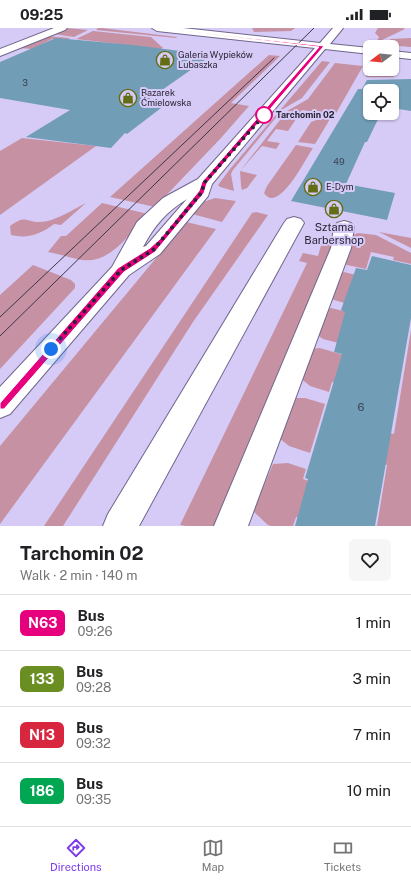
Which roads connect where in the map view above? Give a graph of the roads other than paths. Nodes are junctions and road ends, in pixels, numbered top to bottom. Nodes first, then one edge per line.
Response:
1 (62, 28) edge
2 (157, 28) edge
3 (338, 28) edge
4 (322, 46) junction
5 (363, 50) edge
6 (0, 53) edge
7 (399, 55) edge
8 (411, 56) edge
9 (294, 223) dead end
10 (344, 227) dead end
11 (0, 406) edge
12 (120, 526) edge
13 (231, 526) edge

1 - 6 street
2 - 4 street
3 - 4 street
4 - 5 street
4 - 11 street
7 - 8 street
9 - 12 street
10 - 13 street

